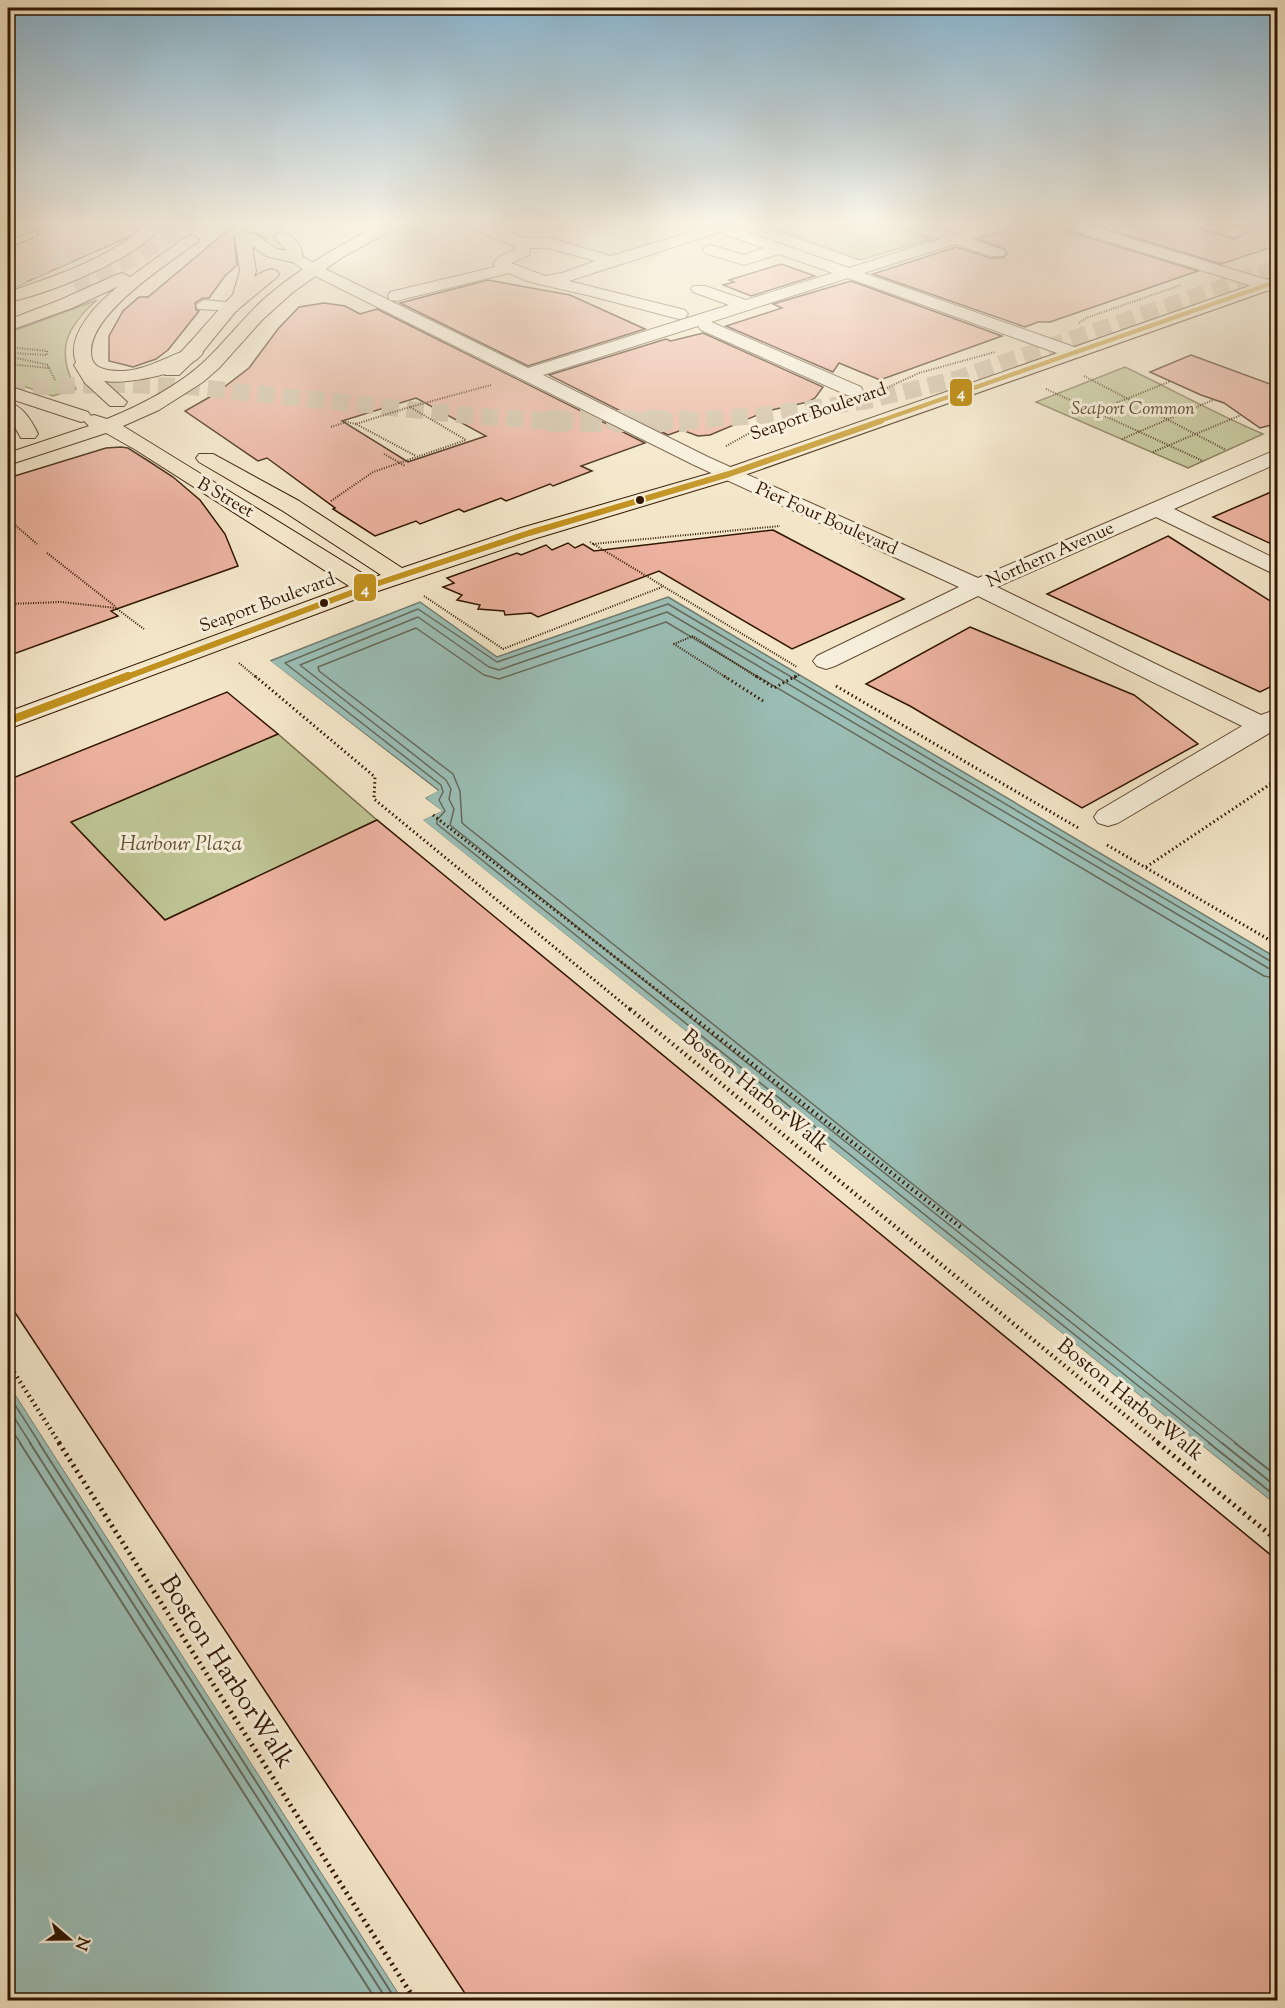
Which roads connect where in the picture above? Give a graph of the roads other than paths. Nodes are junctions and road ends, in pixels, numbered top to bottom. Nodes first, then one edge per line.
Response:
1 (28, 319) edge
2 (95, 319) edge
3 (222, 319) edge
4 (243, 319) edge
5 (254, 319) edge
6 (412, 319) edge
7 (701, 319) edge
8 (976, 319) edge
9 (1158, 319) edge
10 (8, 326) edge
11 (707, 326) dead end
12 (243, 329) junction
13 (1039, 341) junction
14 (1074, 343) junction
15 (1020, 352) dead end
16 (194, 353) junction
17 (83, 364) junction
18 (525, 375) junction
19 (8, 392) edge
20 (862, 399) road end
21 (117, 402) junction
22 (8, 408) edge
23 (81, 416) junction
24 (145, 419) junction
25 (108, 427) junction
26 (28, 434) junction
27 (8, 440) edge
28 (189, 447) dead end
29 (732, 451) dead end
30 (1278, 455) edge
31 (8, 459) edge
32 (701, 461) junction
33 (729, 474) junction
34 (1156, 508) junction
35 (379, 562) junction
36 (1278, 569) edge
37 (399, 576) junction
38 (356, 579) junction
39 (978, 587) junction
40 (828, 672) road end
41 (8, 698) edge
42 (8, 721) edge
43 (1270, 721) edge
44 (1099, 830) road end

1 - 10 main road
2 - 17 main road
3 - 16 main road
4 - 12 main road
5 - 12 main road
6 - 18 street, Pier Four Boulevard
7 - 18 street
8 - 13 street
9 - 14 main road, Seaport Boulevard
11 - 20 street
12 - 24 main road
13 - 14 main road, Seaport Boulevard
13 - 15 main road, Seaport Boulevard
14 - 33 main road, Seaport Boulevard
16 - 17 main road
16 - 21 main road
17 - 21 main road
18 - 32 street, Pier Four Boulevard
19 - 23 main road, B Street
21 - 23 main road
21 - 24 main road
22 - 26 main road
23 - 25 main road, B Street
23 - 26 main road
24 - 25 main road
25 - 31 main road
25 - 38 main road, B Street
26 - 27 main road
28 - 35 main road, B Street
29 - 32 main road, Seaport Boulevard
30 - 34 street, Northern Avenue
32 - 33 street, Pier Four Boulevard
32 - 35 main road, Seaport Boulevard
33 - 37 main road, Seaport Boulevard
33 - 39 street, Pier Four Boulevard
34 - 36 street
34 - 39 street, Northern Avenue
35 - 37 main road, B Street
35 - 38 main road, Seaport Boulevard
37 - 38 main road, Seaport Boulevard
38 - 41 main road, Seaport Boulevard
38 - 42 main road, Seaport Boulevard
39 - 40 street, Northern Avenue
39 - 43 street, Pier Four Boulevard
43 - 44 street

